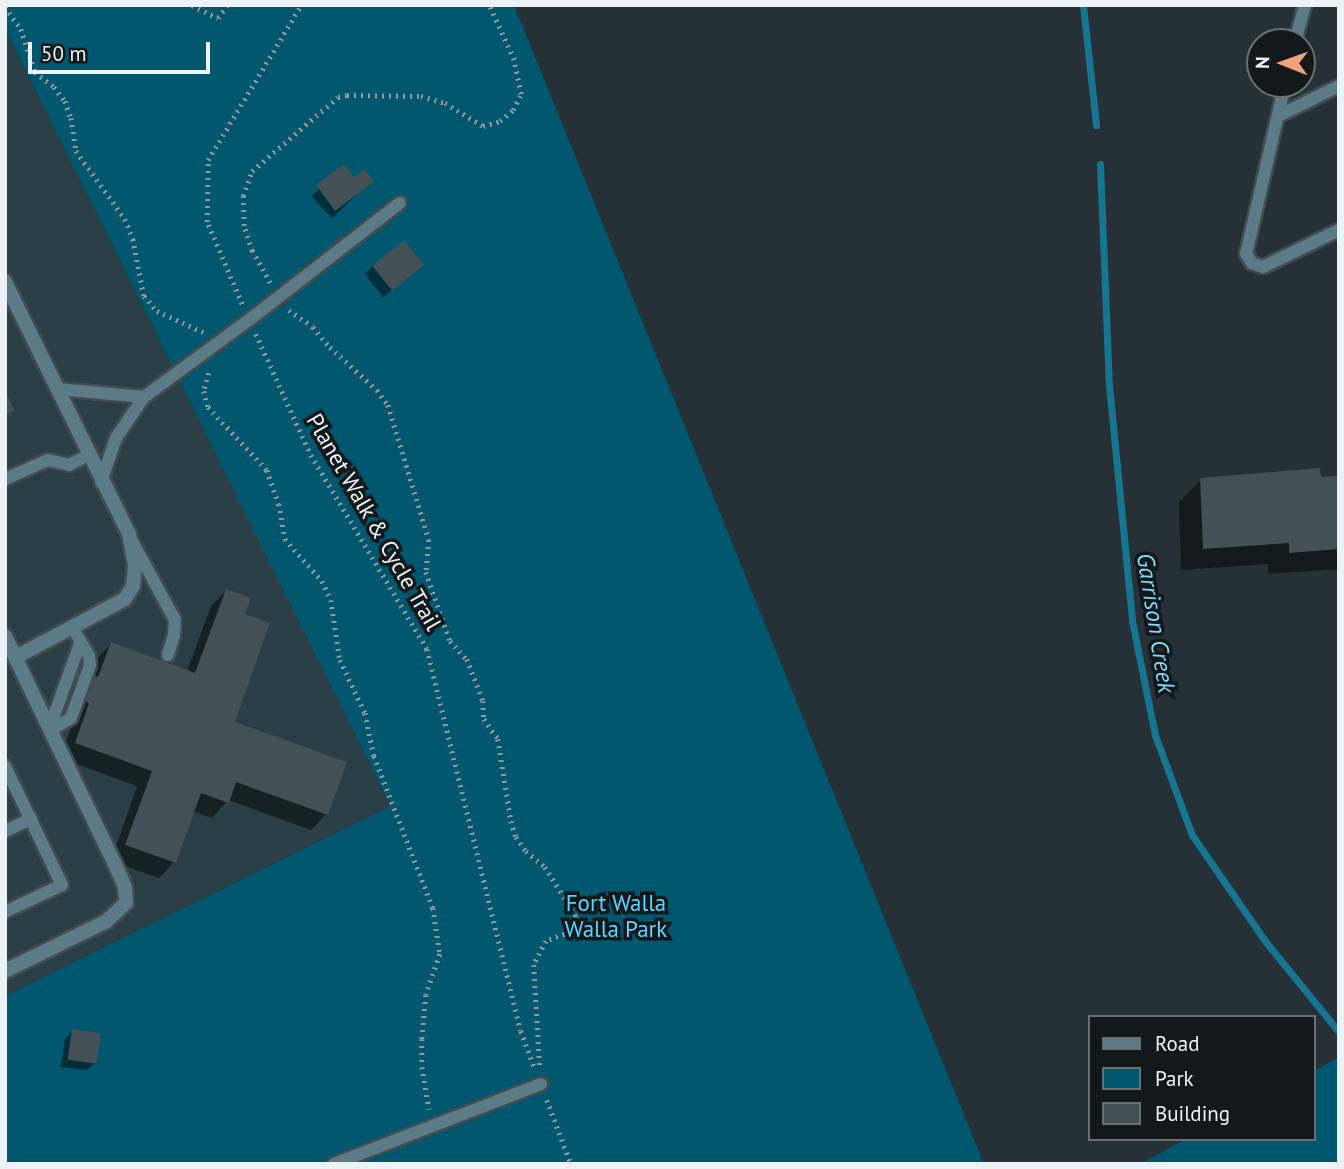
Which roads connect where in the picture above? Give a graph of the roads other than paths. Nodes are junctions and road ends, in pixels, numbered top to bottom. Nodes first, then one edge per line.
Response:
1 (1305, 5) edge
2 (1299, 28) edge
3 (1339, 86) edge
4 (1282, 98) edge
5 (1278, 116) junction
6 (400, 203) dead end
7 (1339, 230) edge
8 (5, 282) edge
9 (58, 389) junction
10 (144, 397) junction
11 (89, 455) junction
12 (5, 479) edge
13 (101, 482) junction
14 (129, 534) junction
15 (73, 628) junction
16 (5, 636) edge
17 (168, 655) dead end
18 (16, 657) junction
19 (50, 729) junction
20 (5, 765) edge
21 (31, 819) junction
22 (5, 831) edge
23 (5, 912) edge
24 (5, 971) edge
25 (541, 1084) road end
26 (334, 1164) edge

1 - 2 lane
3 - 5 lane
4 - 5 lane
5 - 7 lane
6 - 10 lane
8 - 9 street
9 - 10 lane
9 - 11 street
10 - 13 lane
11 - 12 lane
11 - 13 street
13 - 14 street
14 - 15 street
14 - 17 lane
15 - 18 street
15 - 19 lane
16 - 18 street
18 - 19 street
19 - 24 street
20 - 21 lane
21 - 22 lane
21 - 23 lane
25 - 26 lane

